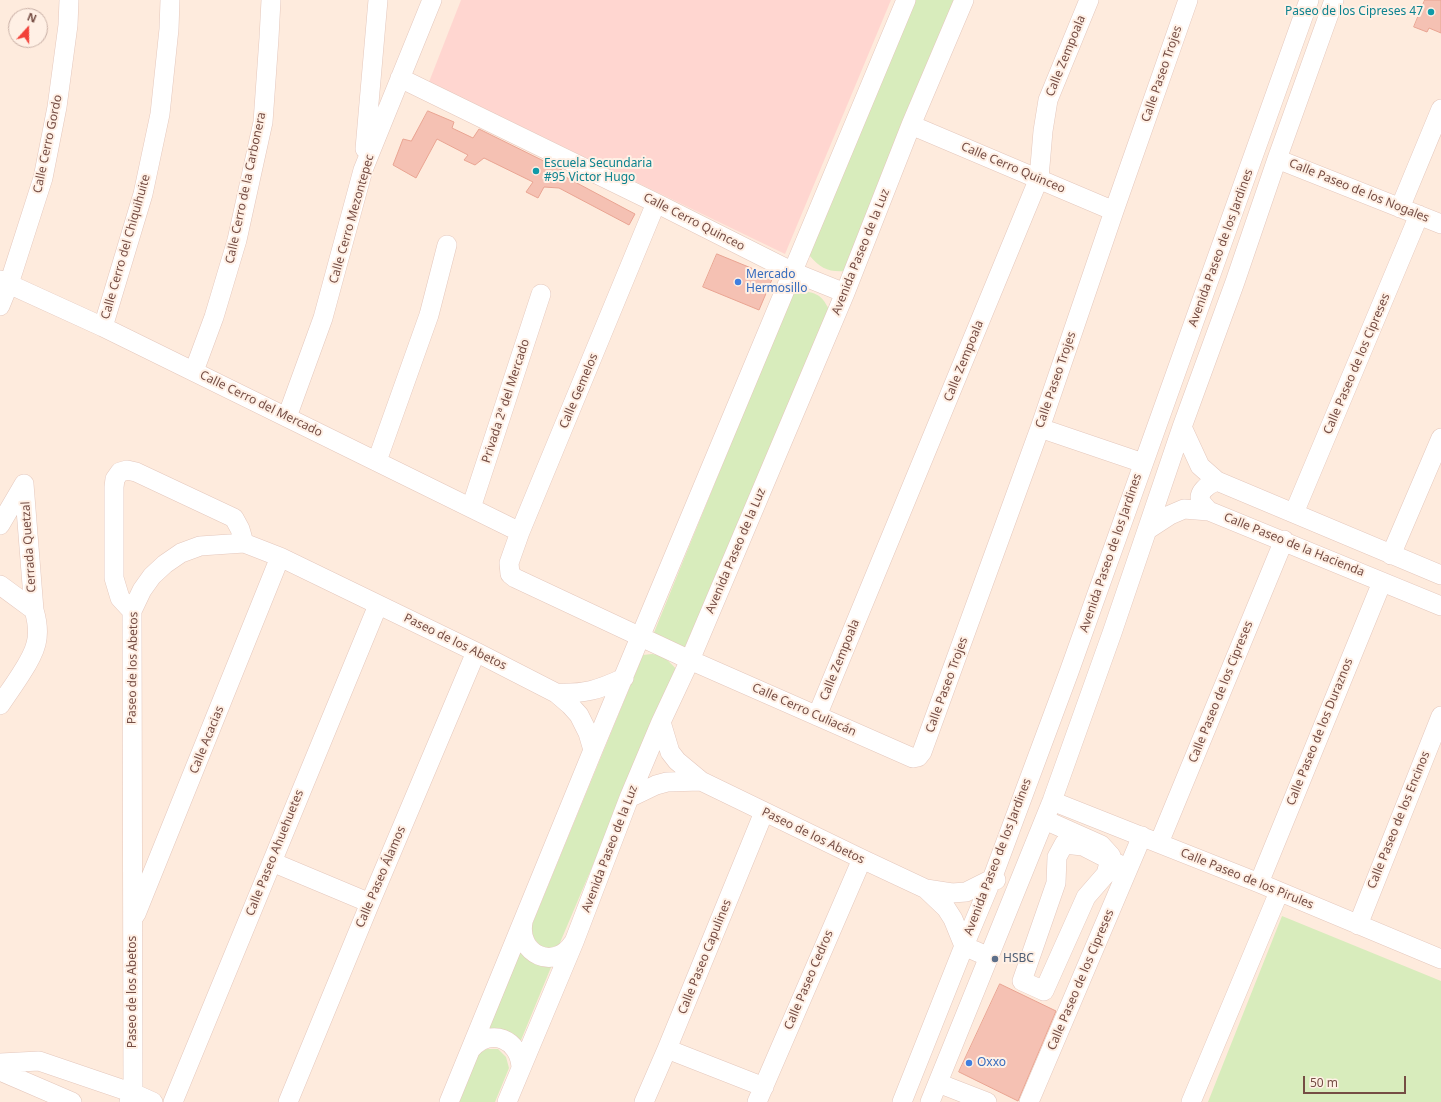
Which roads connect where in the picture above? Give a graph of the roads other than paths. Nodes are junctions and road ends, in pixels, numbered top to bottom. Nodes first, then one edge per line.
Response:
1 (68, 0) edge
2 (170, 0) edge
3 (271, 0) edge
4 (378, 0) edge
5 (432, 0) edge
6 (906, 0) edge
7 (964, 0) edge
8 (1089, 0) edge
9 (1188, 0) edge
10 (1309, 0) edge
11 (1334, 0) edge
12 (400, 78) junction
13 (1441, 110) edge
14 (911, 125) junction
15 (1277, 158) junction
16 (363, 170) junction
17 (1039, 178) junction
18 (656, 203) junction
19 (1400, 208) junction
20 (1114, 210) junction
21 (1419, 215) junction
22 (1441, 224) edge
23 (446, 246) dead end
24 (793, 272) junction
25 (1212, 274) junction
26 (5, 282) edge
27 (1235, 282) junction
28 (845, 292) junction
29 (541, 294) dead end
30 (0, 306) edge
31 (103, 327) junction
32 (1193, 327) junction
33 (1215, 336) junction
34 (194, 371) junction
35 (286, 417) junction
36 (1182, 427) junction
37 (1040, 428) junction
38 (1441, 438) edge
39 (377, 462) junction
40 (1143, 464) junction
41 (1217, 481) junction
42 (471, 508) junction
43 (1209, 511) junction
44 (1294, 513) junction
45 (0, 525) edge
46 (1148, 530) junction
47 (520, 532) junction
48 (1284, 540) junction
49 (244, 543) junction
50 (1391, 554) junction
51 (280, 557) junction
52 (1415, 564) junction
53 (1441, 575) edge
54 (1382, 582) junction
55 (0, 585) edge
56 (1404, 591) junction
57 (378, 605) junction
58 (1441, 606) edge
59 (34, 610) junction
60 (132, 611) junction
61 (1087, 623) junction
62 (1112, 633) junction
63 (640, 638) junction
64 (476, 652) junction
65 (690, 660) junction
66 (1069, 672) junction
67 (624, 678) junction
68 (1094, 683) junction
69 (556, 693) junction
70 (0, 706) edge
71 (817, 716) junction
72 (1441, 716) edge
73 (661, 722) junction
74 (593, 750) junction
75 (918, 757) joint
76 (701, 781) junction
77 (629, 798) junction
78 (1052, 801) junction
79 (764, 812) junction
80 (1045, 820) junction
81 (1142, 836) junction
82 (1159, 843) junction
83 (862, 859) junction
84 (272, 862) junction
85 (1128, 869) junction
86 (992, 879) junction
87 (1259, 883) junction
88 (926, 889) junction
89 (1017, 889) junction
90 (1279, 892) junction
91 (370, 903) junction
92 (133, 922) junction
93 (523, 922) junction
94 (1358, 925) junction
95 (574, 942) junction
96 (964, 946) junction
97 (989, 957) junction
98 (1441, 959) edge
99 (471, 1049) junction
100 (667, 1049) junction
101 (0, 1063) edge
102 (521, 1068) junction
103 (0, 1071) edge
104 (938, 1083) junction
105 (761, 1094) edge
106 (131, 1098) edge
107 (72, 1102) edge
108 (153, 1102) edge
109 (173, 1102) edge
110 (288, 1102) edge
111 (449, 1102) edge
112 (507, 1102) edge
113 (644, 1102) edge
114 (902, 1102) edge
115 (930, 1102) edge
116 (987, 1102) edge
117 (1029, 1102) edge
118 (1191, 1102) edge

1 - 26 street, Calle Cerro Gordo
2 - 31 street, Calle Cerro del Chiquihuite
3 - 34 street, Calle Cerro de la Carbonera
4 - 16 street
5 - 12 street, Calle Cerro Mezontepec
6 - 24 street
7 - 14 street, Avenida Paseo de la Luz
8 - 17 street, Calle Zempoala
9 - 20 street, Calle Paseo Trojes
10 - 25 street, Avenida Paseo de los Jardines
11 - 15 street, Avenida Paseo de los Jardines
12 - 16 street, Calle Cerro Mezontepec
12 - 18 street, Calle Cerro Quinceo
13 - 19 street
14 - 17 street, Calle Cerro Quinceo
14 - 28 street, Avenida Paseo de la Luz
15 - 19 street, Calle Paseo de los Nogales
15 - 27 street, Avenida Paseo de los Jardines
16 - 35 street, Calle Cerro Mezontepec
17 - 20 street, Calle Cerro Quinceo
17 - 71 street, Calle Zempoala
18 - 24 street, Calle Cerro Quinceo
18 - 47 street, Calle Gemelos
19 - 21 street, Calle Paseo de los Nogales
20 - 37 street, Calle Paseo Trojes
21 - 22 street, Calle Paseo de los Nogales
21 - 44 street, Calle Paseo de los Cipreses
23 - 39 street
24 - 28 street, Calle Cerro Quinceo
24 - 63 street
25 - 27 street
25 - 32 street, Avenida Paseo de los Jardines
26 - 30 street, Calle Cerro Gordo
26 - 31 street, Calle Cerro del Mercado
27 - 33 street, Avenida Paseo de los Jardines
28 - 65 street, Avenida Paseo de la Luz
29 - 42 street, Privada 2ª del Mercado
31 - 34 street, Calle Cerro del Mercado
32 - 33 street
32 - 40 street, Avenida Paseo de los Jardines
33 - 36 street, Avenida Paseo de los Jardines
34 - 35 street, Calle Cerro del Mercado
35 - 39 street, Calle Cerro del Mercado
36 - 41 street
36 - 46 street, Avenida Paseo de los Jardines
37 - 40 street
37 - 75 street, Calle Paseo Trojes
38 - 50 street
39 - 42 street, Calle Cerro del Mercado
40 - 61 street, Avenida Paseo de los Jardines
41 - 43 street
41 - 44 street
42 - 47 street, Calle Cerro del Mercado
43 - 46 street, Calle Paseo de la Hacienda
43 - 48 street, Calle Paseo de la Hacienda
44 - 50 street
45 - 59 street, Cerrada Quetzal
46 - 62 street, Avenida Paseo de los Jardines
47 - 63 street, Calle Gemelos
48 - 54 street, Calle Paseo de la Hacienda
48 - 82 street, Calle Paseo de los Cipreses
49 - 51 street, Paseo de los Abetos
49 - 60 street, Paseo de los Abetos
49 - 60 street
50 - 52 street
51 - 57 street, Paseo de los Abetos
51 - 92 street, Calle Acacias
52 - 53 street
52 - 56 street
54 - 56 street, Calle Paseo de la Hacienda
54 - 87 street, Calle Paseo de los Duraznos
55 - 59 street
56 - 58 street, Calle Paseo de la Hacienda
57 - 64 street, Paseo de los Abetos
57 - 84 street, Calle Paseo Ahuehuetes
59 - 70 street, Cerrada Quetzal
60 - 92 street, Paseo de los Abetos
61 - 62 street
61 - 66 street, Avenida Paseo de los Jardines
62 - 68 street, Avenida Paseo de los Jardines
63 - 65 street, Calle Cerro Culiacán
63 - 67 street
64 - 69 street, Paseo de los Abetos
64 - 91 street, Calle Paseo Álamos
65 - 71 street, Calle Cerro Culiacán
65 - 73 street, Avenida Paseo de la Luz
66 - 68 street
66 - 86 street, Avenida Paseo de los Jardines
67 - 69 street, Paseo de los Abetos
67 - 74 street
68 - 78 street, Avenida Paseo de los Jardines
69 - 74 street, Paseo de los Abetos
71 - 75 street, Calle Cerro Culiacán
72 - 94 street, Calle Paseo de los Encinos
73 - 76 street, Paseo de los Abetos
73 - 77 street, Avenida Paseo de la Luz
74 - 93 street
76 - 77 street, Paseo de los Abetos
76 - 79 street, Paseo de los Abetos
77 - 95 street, Avenida Paseo de la Luz
78 - 80 street, Avenida Paseo de los Jardines
78 - 81 street, Calle Paseo de los Pirules
79 - 83 street, Paseo de los Abetos
79 - 100 street, Calle Paseo Capulines
80 - 85 street
80 - 89 street, Avenida Paseo de los Jardines
81 - 82 street, Calle Paseo de los Pirules
81 - 85 street, Calle Paseo de los Cipreses
82 - 87 street, Calle Paseo de los Pirules
83 - 88 street, Paseo de los Abetos
83 - 105 street, Calle Paseo Cedros
84 - 91 street
84 - 109 street, Calle Paseo Ahuehuetes
85 - 117 street, Calle Paseo de los Cipreses
86 - 88 street, Paseo de los Abetos
86 - 89 street
86 - 96 street, Avenida Paseo de los Jardines
87 - 90 street, Calle Paseo de los Pirules
88 - 96 street, Paseo de los Abetos
89 - 97 street, Avenida Paseo de los Jardines
90 - 94 street, Calle Paseo de los Pirules
90 - 118 street
91 - 110 street, Calle Paseo Álamos
92 - 106 street, Paseo de los Abetos
93 - 95 street
93 - 99 street
94 - 98 street, Calle Paseo de los Pirules
95 - 102 street, Avenida Paseo de la Luz
96 - 97 street
96 - 114 street, Avenida Paseo de los Jardines
97 - 104 street, Avenida Paseo de los Jardines
99 - 102 street
99 - 111 street
100 - 105 street
100 - 113 street, Calle Paseo Capulines
101 - 106 street
102 - 112 street, Avenida Paseo de la Luz
103 - 107 street
104 - 115 street, Avenida Paseo de los Jardines
104 - 116 street
106 - 108 street

